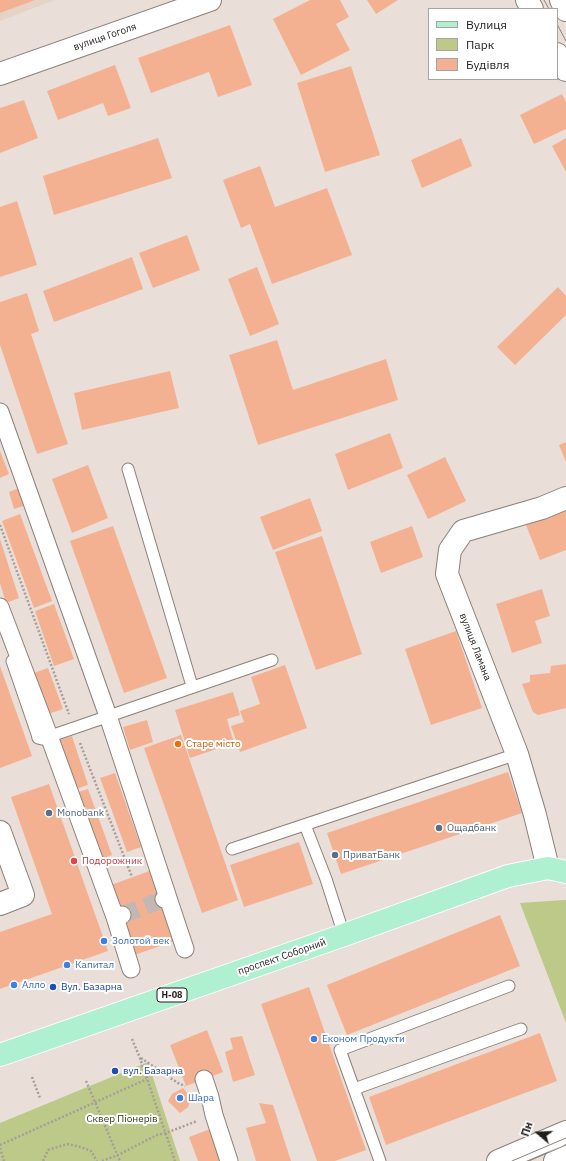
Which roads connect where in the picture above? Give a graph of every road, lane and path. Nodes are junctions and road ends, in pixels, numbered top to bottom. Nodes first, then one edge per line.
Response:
1 (210, 0) edge
2 (561, 0) edge
3 (566, 10) edge
4 (558, 56) edge
5 (566, 70) edge
6 (0, 74) edge
7 (0, 412) edge
8 (128, 469) dead end
9 (566, 498) edge
10 (0, 525) edge
11 (0, 607) edge
12 (0, 631) edge
13 (272, 660) dead end
14 (192, 686) junction
15 (67, 709) dead end
16 (108, 716) junction
17 (74, 728) junction
18 (49, 736) junction
19 (517, 754) junction
20 (305, 825) junction
21 (0, 832) edge
22 (232, 849) dead end
23 (557, 870) edge
24 (132, 877) dead end
25 (0, 904) edge
26 (344, 935) junction
27 (185, 949) dead end
28 (131, 969) dead end
29 (509, 986) dead end
30 (522, 1029) dead end
31 (132, 1039) dead end
32 (0, 1055) edge
33 (140, 1058) junction
34 (32, 1077) dead end
35 (147, 1079) junction
36 (204, 1079) dead end
37 (86, 1081) dead end
38 (354, 1089) junction
39 (210, 1097) junction
40 (40, 1098) dead end
41 (95, 1102) junction
42 (214, 1115) junction
43 (566, 1132) edge
44 (166, 1134) junction
45 (0, 1146) edge
46 (118, 1155) junction
47 (566, 1156) edge
48 (4, 1161) edge
49 (43, 1161) edge
50 (97, 1161) edge
51 (102, 1161) edge
52 (120, 1161) edge
53 (175, 1161) edge
54 (229, 1161) edge
55 (380, 1161) edge
56 (498, 1161) edge
57 (555, 1161) edge

1 - 6 street, вулиця Гоголя
2 - 3 street
4 - 5 street
7 - 16 street
8 - 14 lane
9 - 19 street, вулиця Ламана
10 - 15 path
11 - 18 street
12 - 18 lane
13 - 14 lane
14 - 16 lane
16 - 17 lane
16 - 27 street
17 - 18 lane
17 - 24 path
18 - 28 street
19 - 20 lane
19 - 23 street, вулиця Ламана
20 - 22 lane
20 - 26 lane
21 - 25 street
23 - 26 main road, проспект Соборний / Н-08
26 - 32 main road, проспект Соборний / Н-08
29 - 38 lane
30 - 38 lane
31 - 33 path
33 - 35 path
33 - 39 path
34 - 40 path
35 - 41 path
35 - 44 path
36 - 39 street
37 - 41 path
38 - 55 lane
39 - 42 street
41 - 45 path
41 - 46 path
42 - 44 path
42 - 54 street
43 - 56 street
44 - 46 path
44 - 53 path
45 - 48 path
46 - 51 path
46 - 52 path
47 - 57 street
49 - 50 path

